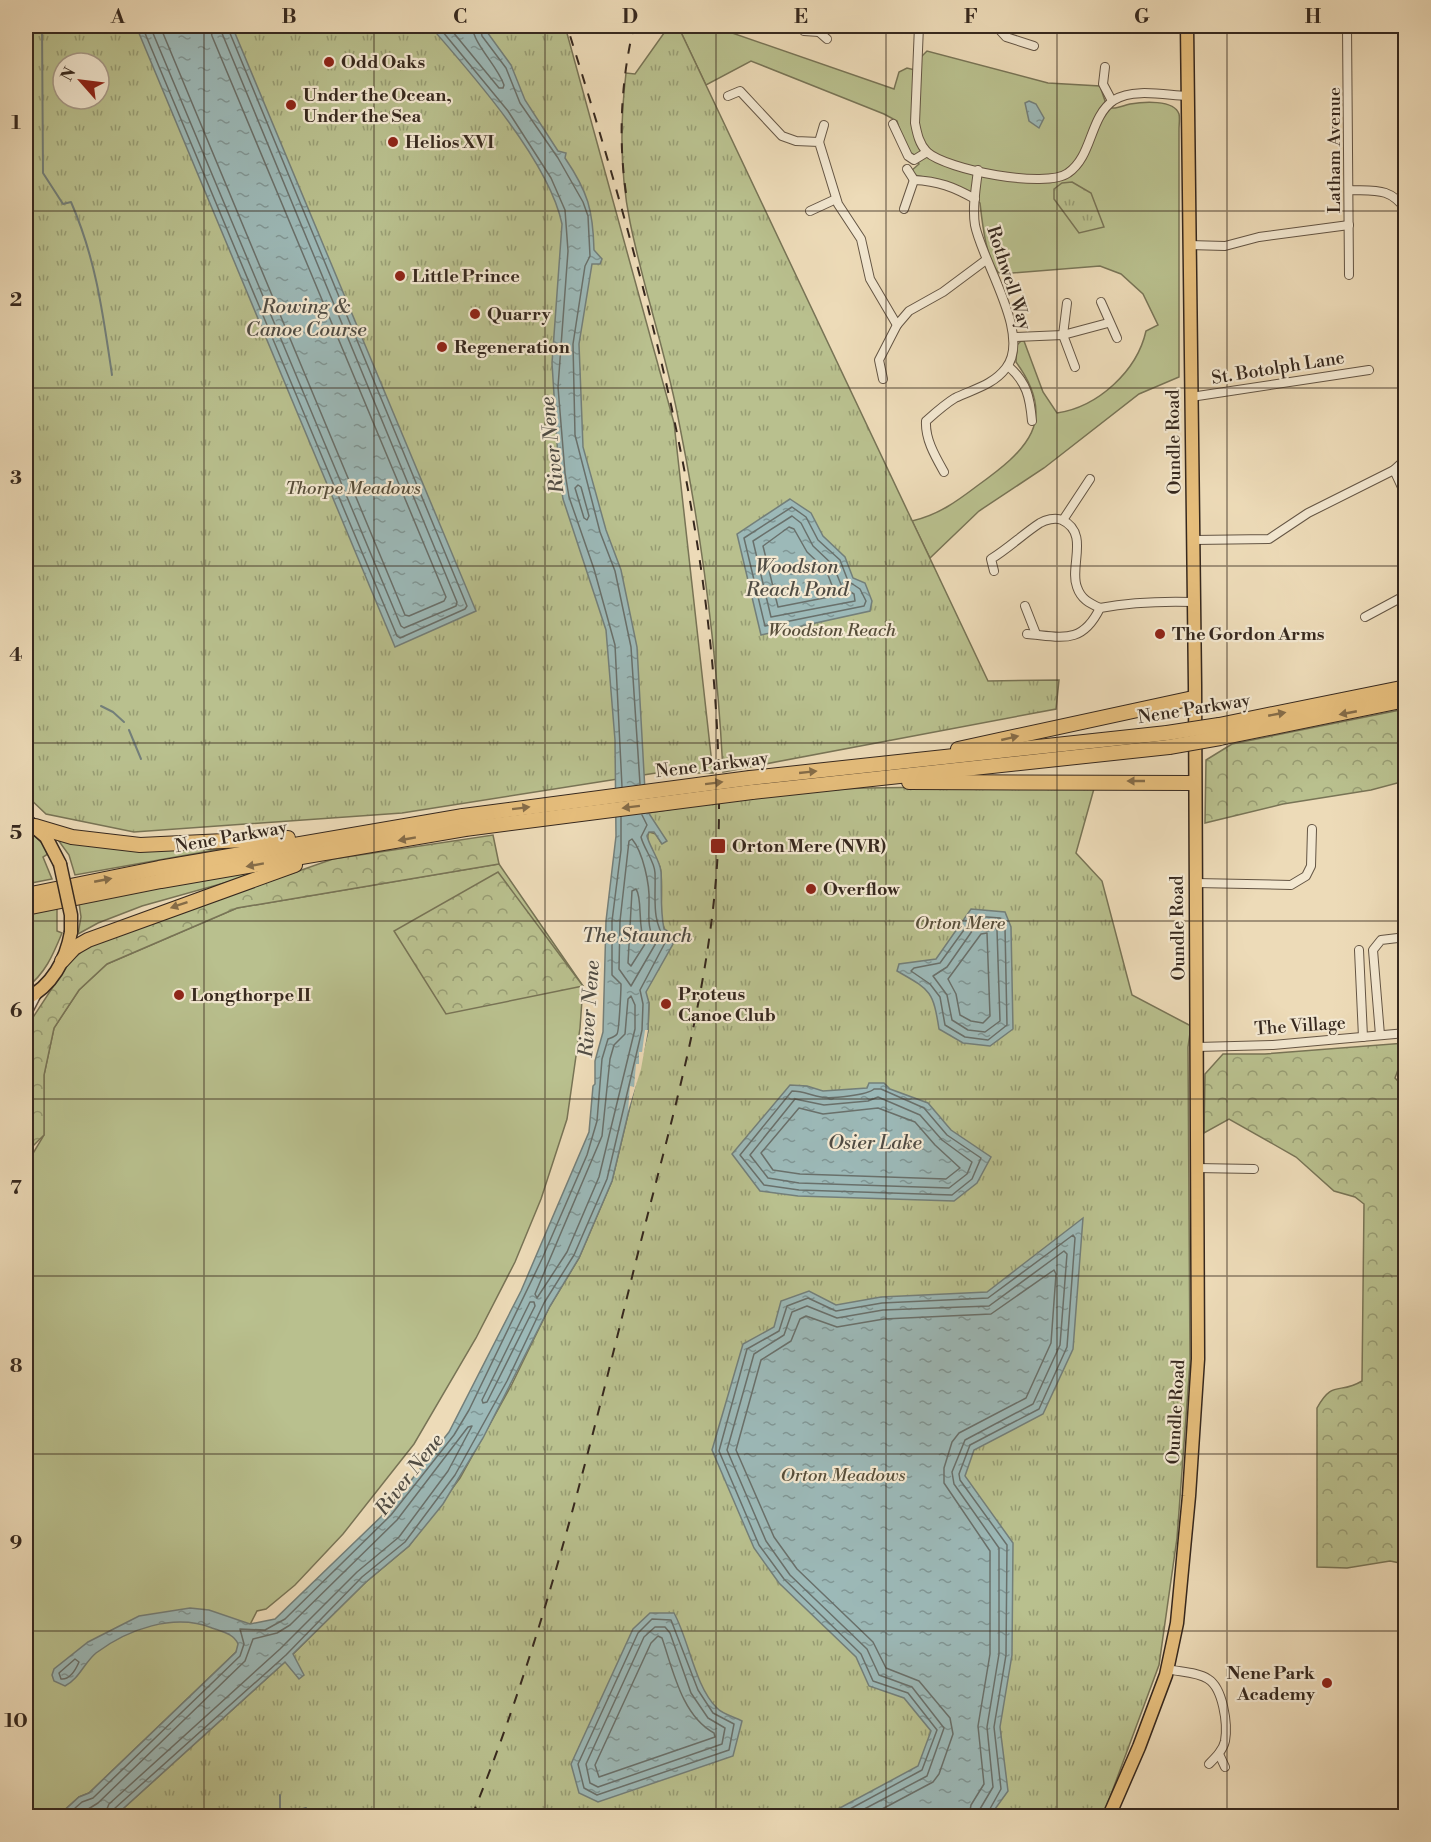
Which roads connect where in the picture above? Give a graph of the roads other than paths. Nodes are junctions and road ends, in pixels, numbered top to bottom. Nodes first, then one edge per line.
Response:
1 (919, 26) edge
2 (996, 26) edge
3 (1187, 26) edge
4 (1347, 26) edge
5 (820, 29) edge
6 (804, 31) dead end
7 (827, 39) dead end
8 (1034, 46) dead end
9 (1105, 67) dead end
10 (728, 96) dead end
11 (1186, 96) junction
12 (1112, 101) junction
13 (893, 124) dead end
14 (825, 125) dead end
15 (819, 142) junction
16 (927, 152) junction
17 (907, 169) dead end
18 (978, 170) junction
19 (914, 180) junction
20 (1349, 190) junction
21 (837, 199) junction
22 (975, 199) junction
23 (904, 209) dead end
24 (1406, 210) edge
25 (810, 211) dead end
26 (1349, 225) junction
27 (1189, 245) junction
28 (986, 260) junction
29 (1349, 275) dead end
30 (1101, 302) dead end
31 (1067, 303) dead end
32 (1108, 323) junction
33 (897, 325) junction
34 (1063, 335) junction
35 (1014, 337) junction
36 (1117, 338) dead end
37 (1008, 366) junction
38 (1075, 367) dead end
39 (1369, 370) dead end
40 (883, 379) dead end
41 (1191, 397) junction
42 (1032, 421) dead end
43 (1406, 459) edge
44 (1394, 470) junction
45 (944, 472) dead end
46 (1090, 479) dead end
47 (1406, 496) edge
48 (1064, 520) junction
49 (1194, 540) junction
50 (994, 571) dead end
51 (1406, 595) edge
52 (1194, 602) junction
53 (1025, 606) dead end
54 (1100, 608) junction
55 (1365, 617) dead end
56 (1027, 634) dead end
57 (1036, 634) junction
58 (1406, 687) edge
59 (1193, 698) junction
60 (1406, 700) edge
61 (1220, 731) junction
62 (1168, 740) junction
63 (870, 766) junction
64 (867, 781) junction
65 (1194, 783) junction
66 (751, 785) junction
67 (30, 823) edge
68 (464, 823) junction
69 (1312, 829) dead end
70 (338, 836) junction
71 (333, 851) junction
72 (1196, 883) junction
73 (26, 895) edge
74 (26, 908) edge
75 (1406, 937) edge
76 (1359, 950) dead end
77 (62, 961) junction
78 (38, 991) junction
79 (26, 999) edge
80 (26, 1014) edge
81 (1406, 1033) edge
82 (1380, 1035) junction
83 (1363, 1037) junction
84 (1197, 1047) junction
85 (1197, 1168) junction
86 (1254, 1169) dead end
87 (1167, 1669) junction
88 (1219, 1754) junction
89 (1209, 1764) dead end
90 (1225, 1767) dead end
91 (1114, 1815) edge

1 - 16 street
2 - 8 street
3 - 11 main road, Oundle Road
4 - 20 street, Latham Avenue
5 - 6 street
5 - 7 street
9 - 12 street
10 - 15 street
11 - 12 street
11 - 27 main road, Oundle Road
12 - 18 street
13 - 16 street
14 - 15 street
15 - 21 street
16 - 18 street
17 - 19 street
18 - 22 street, Rothwell Way
19 - 22 street
19 - 23 street
20 - 24 street
20 - 26 street, Latham Avenue
21 - 25 street
21 - 33 street
22 - 28 street, Rothwell Way
26 - 27 street
26 - 29 street, Latham Avenue
27 - 41 main road, Oundle Road
28 - 33 street
28 - 35 street, Rothwell Way
30 - 32 street
31 - 34 street
32 - 34 street
32 - 36 street
33 - 40 street
34 - 35 street
34 - 38 street
35 - 37 street, Rothwell Way
37 - 42 street
37 - 45 street
39 - 41 street, St. Botolph Lane
41 - 49 main road, Oundle Road
43 - 44 street
44 - 47 street
44 - 49 street
46 - 48 street
48 - 50 street
48 - 54 street
49 - 52 main road, Oundle Road
51 - 55 street
52 - 54 street
52 - 59 main road, Oundle Road
53 - 57 street
54 - 57 street
56 - 57 street
61 -> 58 highway, Nene Parkway
63 -> 59 highway
59 - 65 main road, Oundle Road
60 -> 61 highway, Nene Parkway
61 - 62 highway, Nene Parkway, bridge
62 - 63 highway, Nene Parkway
62 - 64 highway, Nene Parkway
66 -> 63 highway, Nene Parkway
65 -> 64 highway
64 - 66 highway, Nene Parkway
65 - 72 main road, Oundle Road
66 - 68 highway, Nene Parkway, bridge
67 - 70 highway
67 - 77 main road, bridge
68 - 70 highway, Nene Parkway
68 -> 71 highway, Nene Parkway
69 - 72 street
73 -> 70 highway, Nene Parkway
71 -> 74 highway, Nene Parkway
71 -> 77 highway
72 - 84 main road, Oundle Road
75 - 82 street
76 - 83 street
77 - 78 main road
78 - 79 main road
78 - 80 street
81 - 82 street, The Village
82 - 83 street, The Village
83 - 84 street, The Village
84 - 85 main road, Oundle Road
85 - 86 street
85 - 87 main road, Oundle Road
87 - 88 street
87 - 91 main road, Oundle Road
88 - 89 street
88 - 90 street

